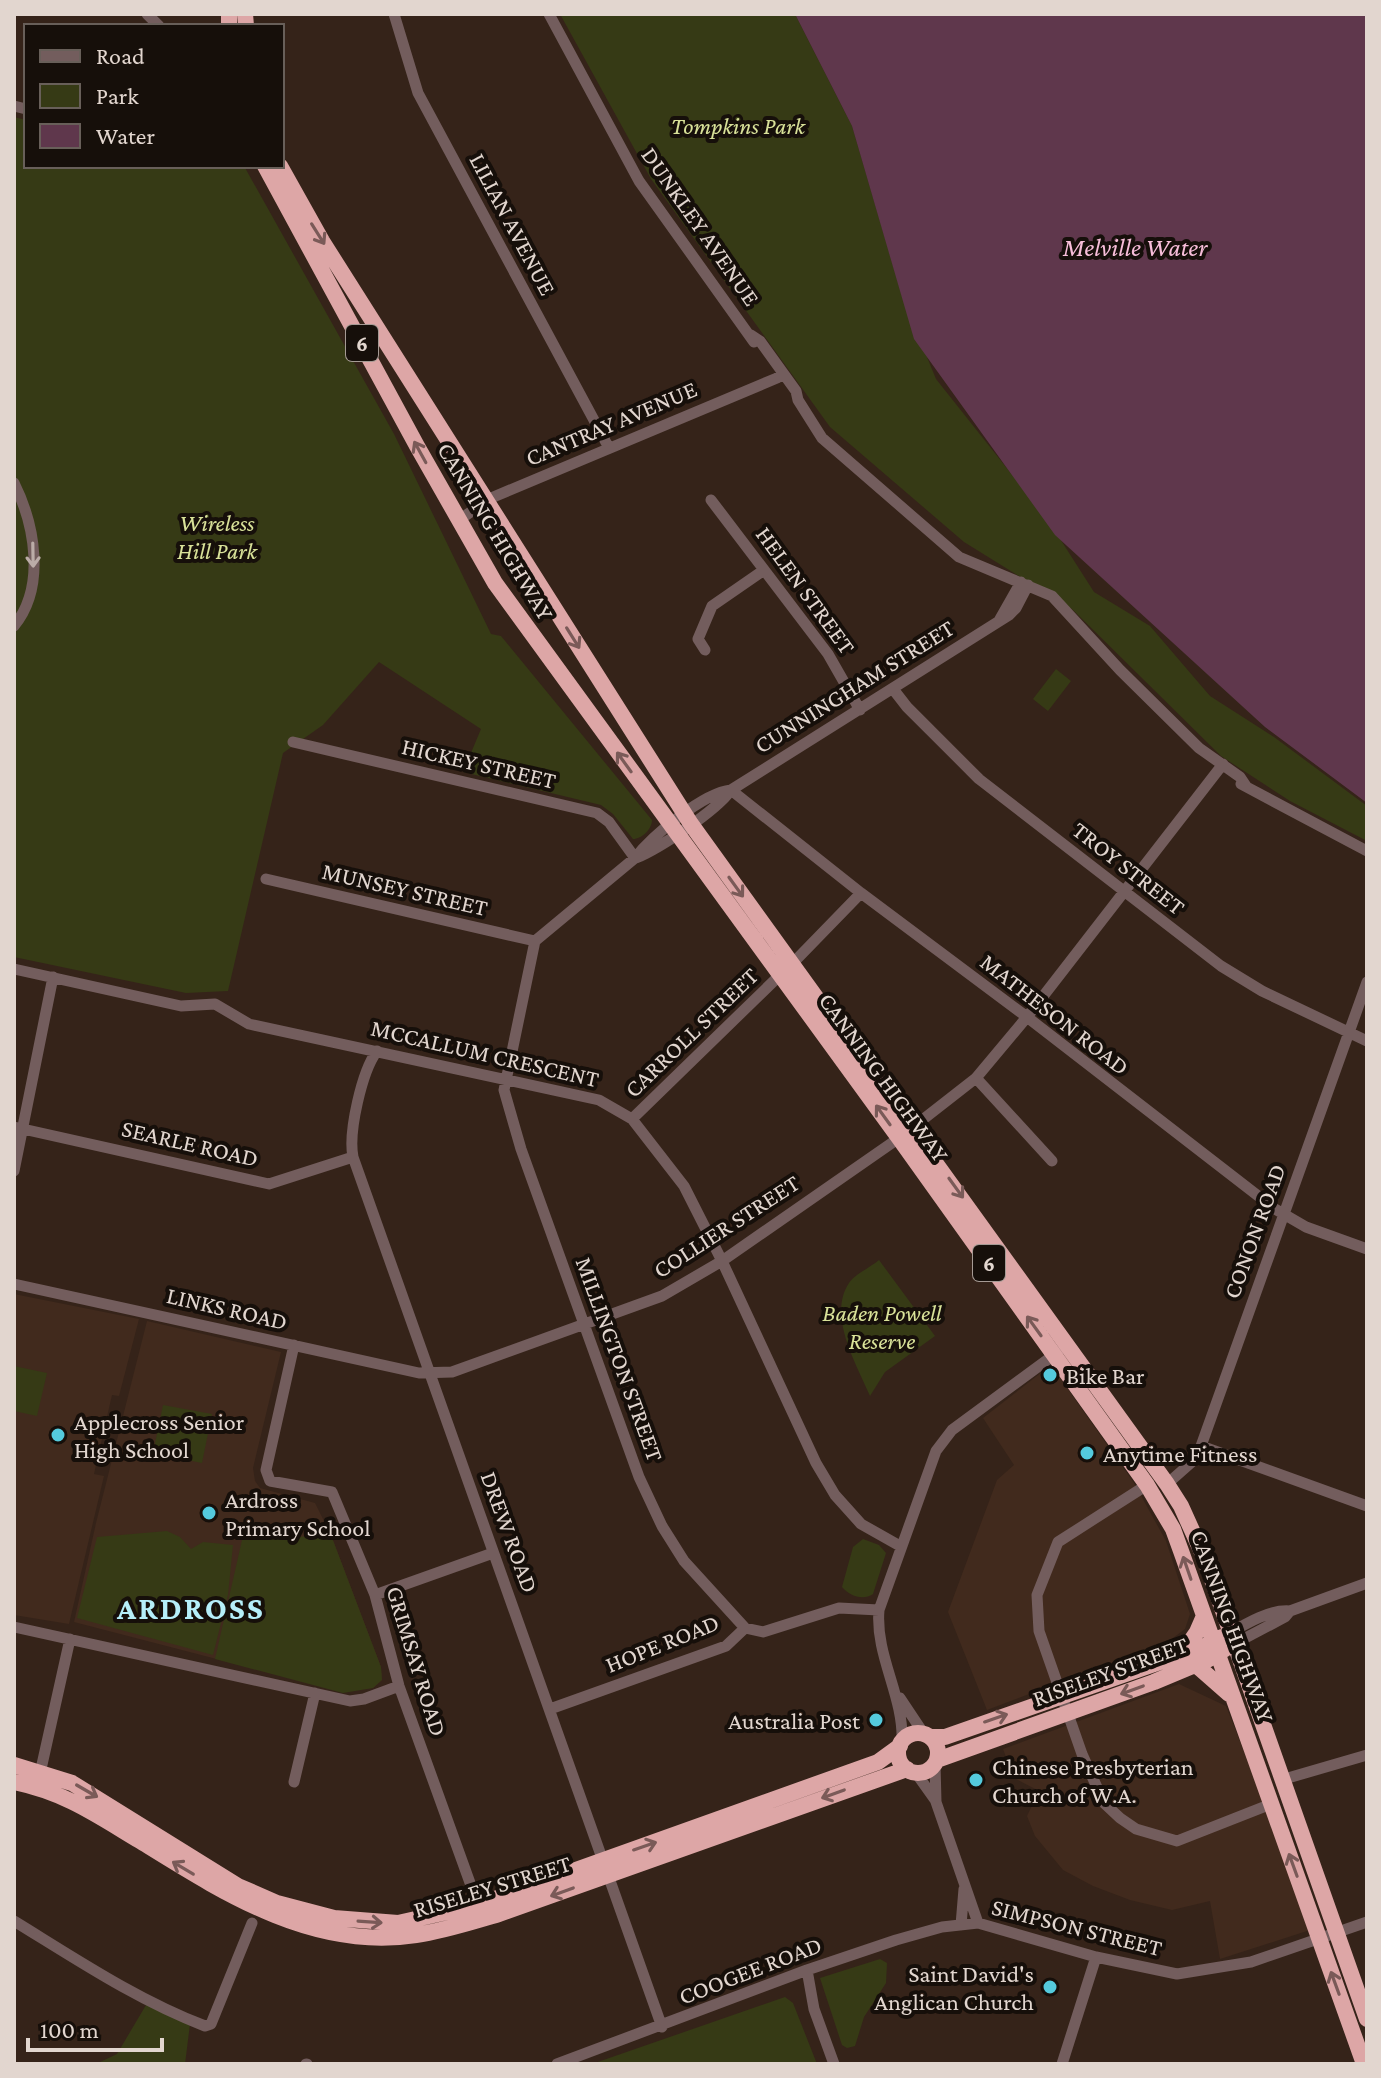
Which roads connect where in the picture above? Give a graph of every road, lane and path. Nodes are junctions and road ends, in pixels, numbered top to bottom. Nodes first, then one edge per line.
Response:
1 (394, 14) edge
2 (549, 14) edge
3 (266, 168) edge
4 (281, 168) edge
5 (780, 375) junction
6 (609, 448) junction
7 (14, 483) edge
8 (711, 500) dead end
9 (486, 501) junction
10 (459, 520) junction
11 (764, 570) junction
12 (1023, 587) junction
13 (14, 626) edge
14 (705, 650) dead end
15 (893, 689) junction
16 (860, 710) junction
17 (293, 742) dead end
18 (1220, 767) junction
19 (731, 790) junction
20 (681, 824) junction
21 (1367, 851) edge
22 (635, 858) junction
23 (266, 879) dead end
24 (1123, 891) junction
25 (861, 893) junction
26 (535, 941) junction
27 (14, 969) edge
28 (786, 970) junction
29 (53, 977) junction
30 (1367, 982) edge
31 (1027, 1017) junction
32 (1348, 1033) junction
33 (1367, 1041) edge
34 (377, 1051) junction
35 (976, 1078) junction
36 (507, 1079) junction
37 (632, 1119) junction
38 (19, 1128) edge
39 (906, 1133) junction
40 (353, 1157) junction
41 (1052, 1161) dead end
42 (14, 1171) edge
43 (1283, 1215) junction
44 (1367, 1249) edge
45 (722, 1261) junction
46 (14, 1284) edge
47 (586, 1325) junction
48 (294, 1345) junction
49 (1062, 1350) junction
50 (430, 1375) junction
51 (1201, 1446) junction
52 (1167, 1484) junction
53 (1147, 1485) junction
54 (1367, 1506) edge
55 (900, 1546) junction
56 (493, 1553) junction
57 (1367, 1583) edge
58 (375, 1595) junction
59 (879, 1610) junction
60 (1204, 1616) junction
61 (14, 1627) edge
62 (745, 1628) junction
63 (1232, 1638) junction
64 (70, 1639) junction
65 (1215, 1648) junction
66 (1181, 1655) junction
67 (1196, 1665) junction
68 (399, 1686) junction
69 (896, 1690) junction
70 (315, 1693) junction
71 (1233, 1698) junction
72 (1065, 1704) junction
73 (550, 1709) junction
74 (927, 1736) junction
75 (901, 1744) junction
76 (1367, 1755) edge
77 (936, 1762) junction
78 (14, 1765) edge
79 (911, 1771) junction
80 (39, 1779) junction
81 (1281, 1780) junction
82 (14, 1782) edge
83 (294, 1782) dead end
84 (936, 1802) junction
85 (1271, 1804) junction
86 (607, 1867) junction
87 (964, 1887) junction
88 (478, 1905) junction
89 (256, 1909) junction
90 (14, 1921) edge
91 (1367, 1922) edge
92 (978, 1923) junction
93 (961, 1925) junction
94 (1336, 1932) junction
95 (1319, 1939) junction
96 (1096, 1957) junction
97 (807, 1970) junction
98 (793, 1975) junction
99 (814, 2009) junction
100 (1367, 2019) edge
101 (662, 2027) junction
102 (557, 2064) edge
103 (834, 2064) edge
104 (1062, 2064) edge
105 (1364, 2064) edge

1 - 6 street, LILIAN AVENUE
2 - 5 street, DUNKLEY AVENUE
10 -> 3 highway, CANNING HIGHWAY / 6
4 -> 9 highway, CANNING HIGHWAY / 6
5 - 6 street, CANTRAY AVENUE
5 - 12 street, DUNKLEY AVENUE
6 - 9 street, CANTRAY AVENUE
7 -> 13 street
8 - 11 street, HELEN STREET
9 - 10 street, CANTRAY AVENUE
9 -> 20 highway, CANNING HIGHWAY / 6
20 -> 10 highway, CANNING HIGHWAY / 6
11 - 14 street
11 - 16 street, HELEN STREET
12 - 15 street, CUNNINGHAM STREET
12 - 18 street, DUNKLEY AVENUE
15 - 16 street, CUNNINGHAM STREET
15 - 24 street, TROY STREET
16 - 19 street, CUNNINGHAM STREET
17 - 22 street, HICKEY STREET
18 - 21 street, DUNKLEY AVENUE
18 - 24 street, COLLIER STREET
19 - 20 street, CUNNINGHAM STREET
19 - 25 street, MATHESON ROAD
20 - 22 street, CUNNINGHAM STREET
20 - 28 highway, CANNING HIGHWAY / 6
22 - 26 street, CUNNINGHAM STREET
23 - 26 street, MUNSEY STREET
24 - 31 street, COLLIER STREET
24 - 32 street, TROY STREET
25 - 28 street, CARROLL STREET
25 - 31 street, MATHESON ROAD
26 - 36 street
27 - 29 street, MCCALLUM CRESCENT
28 - 37 street, CARROLL STREET
28 - 39 highway, CANNING HIGHWAY / 6
29 - 34 street, MCCALLUM CRESCENT
29 - 38 street
30 - 32 street, CONON ROAD
31 - 35 street, COLLIER STREET
31 - 43 street, MATHESON ROAD
32 - 33 street, TROY STREET
32 - 43 street, CONON ROAD
34 - 36 street, MCCALLUM CRESCENT
34 - 40 street, DREW ROAD
35 - 39 street, COLLIER STREET
35 - 41 street
36 - 37 street, MCCALLUM CRESCENT
36 - 47 street, MILLINGTON STREET
37 - 45 street, MCCALLUM CRESCENT
38 - 40 street, SEARLE ROAD
38 - 42 street
39 - 45 street, COLLIER STREET
39 - 49 highway, CANNING HIGHWAY / 6
40 - 50 street, DREW ROAD
43 - 44 street, MATHESON ROAD
43 - 51 street, CONON ROAD
45 - 47 street, COLLIER STREET
45 - 55 street, MCCALLUM CRESCENT
46 - 48 street, LINKS ROAD
47 - 50 street, COLLIER STREET
47 - 62 street, MILLINGTON STREET
48 - 50 street, LINKS ROAD
48 - 58 street, GRIMSAY ROAD
49 - 52 highway, CANNING HIGHWAY / 6
49 - 53 highway, CANNING HIGHWAY / 6
49 - 55 street
50 - 56 street, DREW ROAD
51 - 52 street, CONON ROAD
51 - 54 street
52 - 63 highway, CANNING HIGHWAY / 6
60 -> 53 highway, CANNING HIGHWAY / 6
53 - 72 street
55 - 59 street
56 - 58 street
56 - 73 street, DREW ROAD
57 - 63 street, RISELEY STREET
58 - 68 street, GRIMSAY ROAD
59 - 62 street, HOPE ROAD
59 - 69 street
60 - 65 highway, CANNING HIGHWAY / 6
60 - 66 highway
61 - 64 street
62 - 73 street, HOPE ROAD
63 - 65 highway, RISELEY STREET
63 - 81 highway, CANNING HIGHWAY / 6
64 - 70 street
64 - 80 street
65 - 66 highway, RISELEY STREET
65 - 67 highway, RISELEY STREET
65 - 71 highway, CANNING HIGHWAY / 6
66 - 72 highway, RISELEY STREET
67 - 71 highway
67 -> 72 highway, RISELEY STREET
68 - 70 street
68 - 88 street, GRIMSAY ROAD
69 - 74 street
69 - 75 street
70 - 83 street
71 - 85 highway, CANNING HIGHWAY / 6
74 -> 72 highway, RISELEY STREET
72 - 77 highway, RISELEY STREET
72 - 85 street
73 - 86 street, DREW ROAD
74 - 75 highway, RISELEY STREET
74 - 77 highway
75 - 79 highway
86 -> 75 highway, RISELEY STREET
76 - 81 street
77 - 79 highway, RISELEY STREET
77 - 84 street
78 - 80 highway, RISELEY STREET
79 - 84 street
79 -> 86 highway, RISELEY STREET
80 - 82 highway, RISELEY STREET
89 -> 80 highway, RISELEY STREET
80 -> 89 highway, RISELEY STREET
81 - 94 highway, CANNING HIGHWAY / 6
84 - 87 street
95 -> 85 highway, CANNING HIGHWAY / 6
86 - 88 highway, RISELEY STREET
86 -> 89 highway, RISELEY STREET
86 - 101 street, DREW ROAD
87 - 92 street
87 - 93 street
89 -> 88 highway, RISELEY STREET
89 - 90 street
91 - 94 street, SIMPSON STREET
92 - 93 street, SIMPSON STREET
92 - 96 street, SIMPSON STREET
93 - 97 street, COOGEE ROAD
94 - 95 street, SIMPSON STREET
94 - 100 highway, CANNING HIGHWAY / 6
95 - 96 street, SIMPSON STREET
105 -> 95 highway, CANNING HIGHWAY / 6
96 - 104 street
97 - 98 street, COOGEE ROAD
97 - 99 street
98 - 99 street
98 - 101 street, COOGEE ROAD
99 - 103 street
101 - 102 street, COOGEE ROAD

